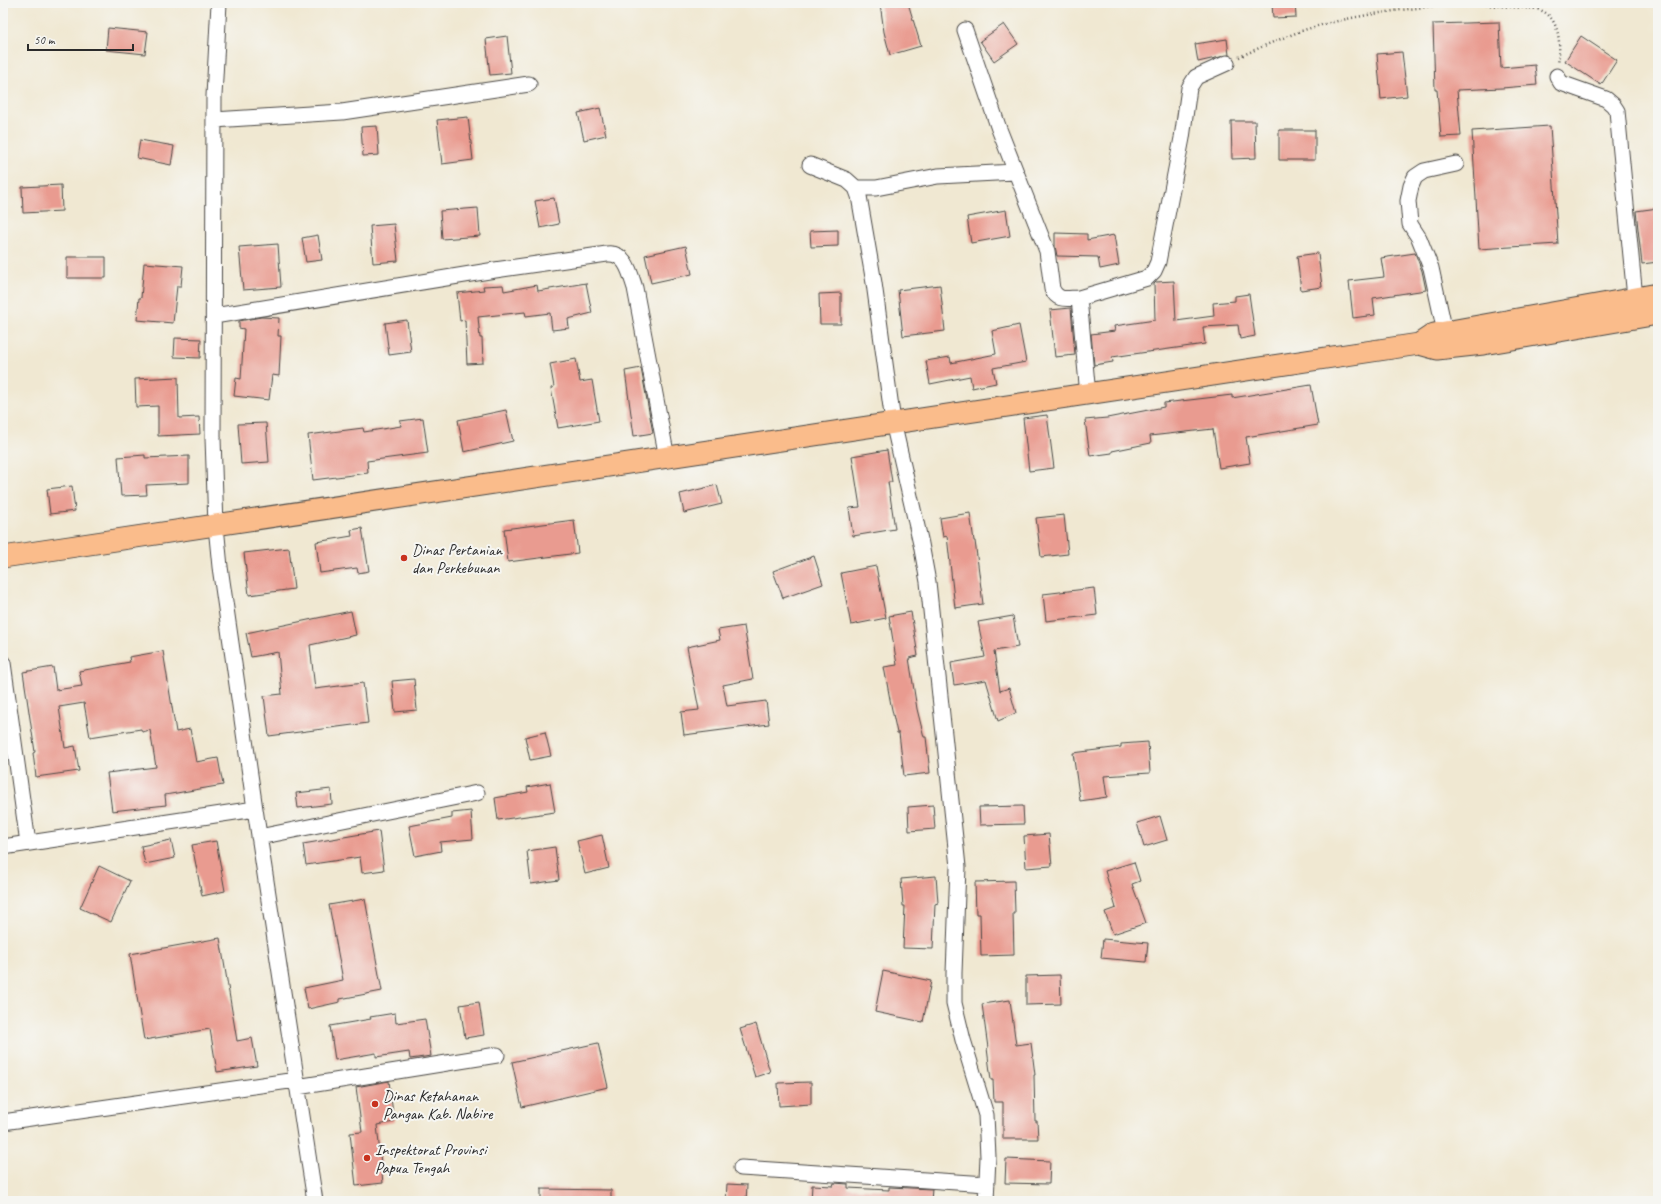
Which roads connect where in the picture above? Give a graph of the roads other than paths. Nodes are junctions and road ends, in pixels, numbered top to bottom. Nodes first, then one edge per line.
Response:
1 (219, 3) edge
2 (965, 30) dead end
3 (1227, 62) road end
4 (1557, 76) road end
5 (529, 84) dead end
6 (214, 120) junction
7 (1456, 164) dead end
8 (810, 165) dead end
9 (1015, 172) junction
10 (856, 188) junction
11 (1658, 294) edge
12 (1079, 298) junction
13 (1635, 298) junction
14 (1658, 314) edge
15 (214, 316) junction
16 (1445, 332) junction
17 (1419, 344) junction
18 (1088, 395) junction
19 (893, 422) junction
20 (667, 458) junction
21 (216, 526) junction
22 (3, 557) edge
23 (3, 664) edge
24 (477, 793) dead end
25 (255, 809) junction
26 (260, 837) junction
27 (28, 843) junction
28 (3, 847) edge
29 (497, 1055) dead end
30 (296, 1083) junction
31 (3, 1122) edge
32 (741, 1168) dead end
33 (987, 1184) junction
34 (315, 1201) edge
35 (986, 1201) edge

1 - 6 street
2 - 9 street
3 - 12 street
4 - 13 street
5 - 6 street
6 - 15 street
7 - 16 street
8 - 10 street
9 - 10 street
9 - 12 street
10 - 19 street
11 - 13 highway
12 - 18 street
13 - 16 highway
14 - 17 highway
15 - 20 street
15 - 21 street
16 - 17 highway
17 - 18 highway
18 - 19 highway
19 - 20 highway
19 - 33 street
20 - 21 highway
21 - 22 highway
21 - 25 street
23 - 27 street
24 - 26 street
25 - 26 street
25 - 27 street
26 - 30 street
27 - 28 street
29 - 30 street
30 - 31 street
30 - 34 street
32 - 33 street
33 - 35 street

